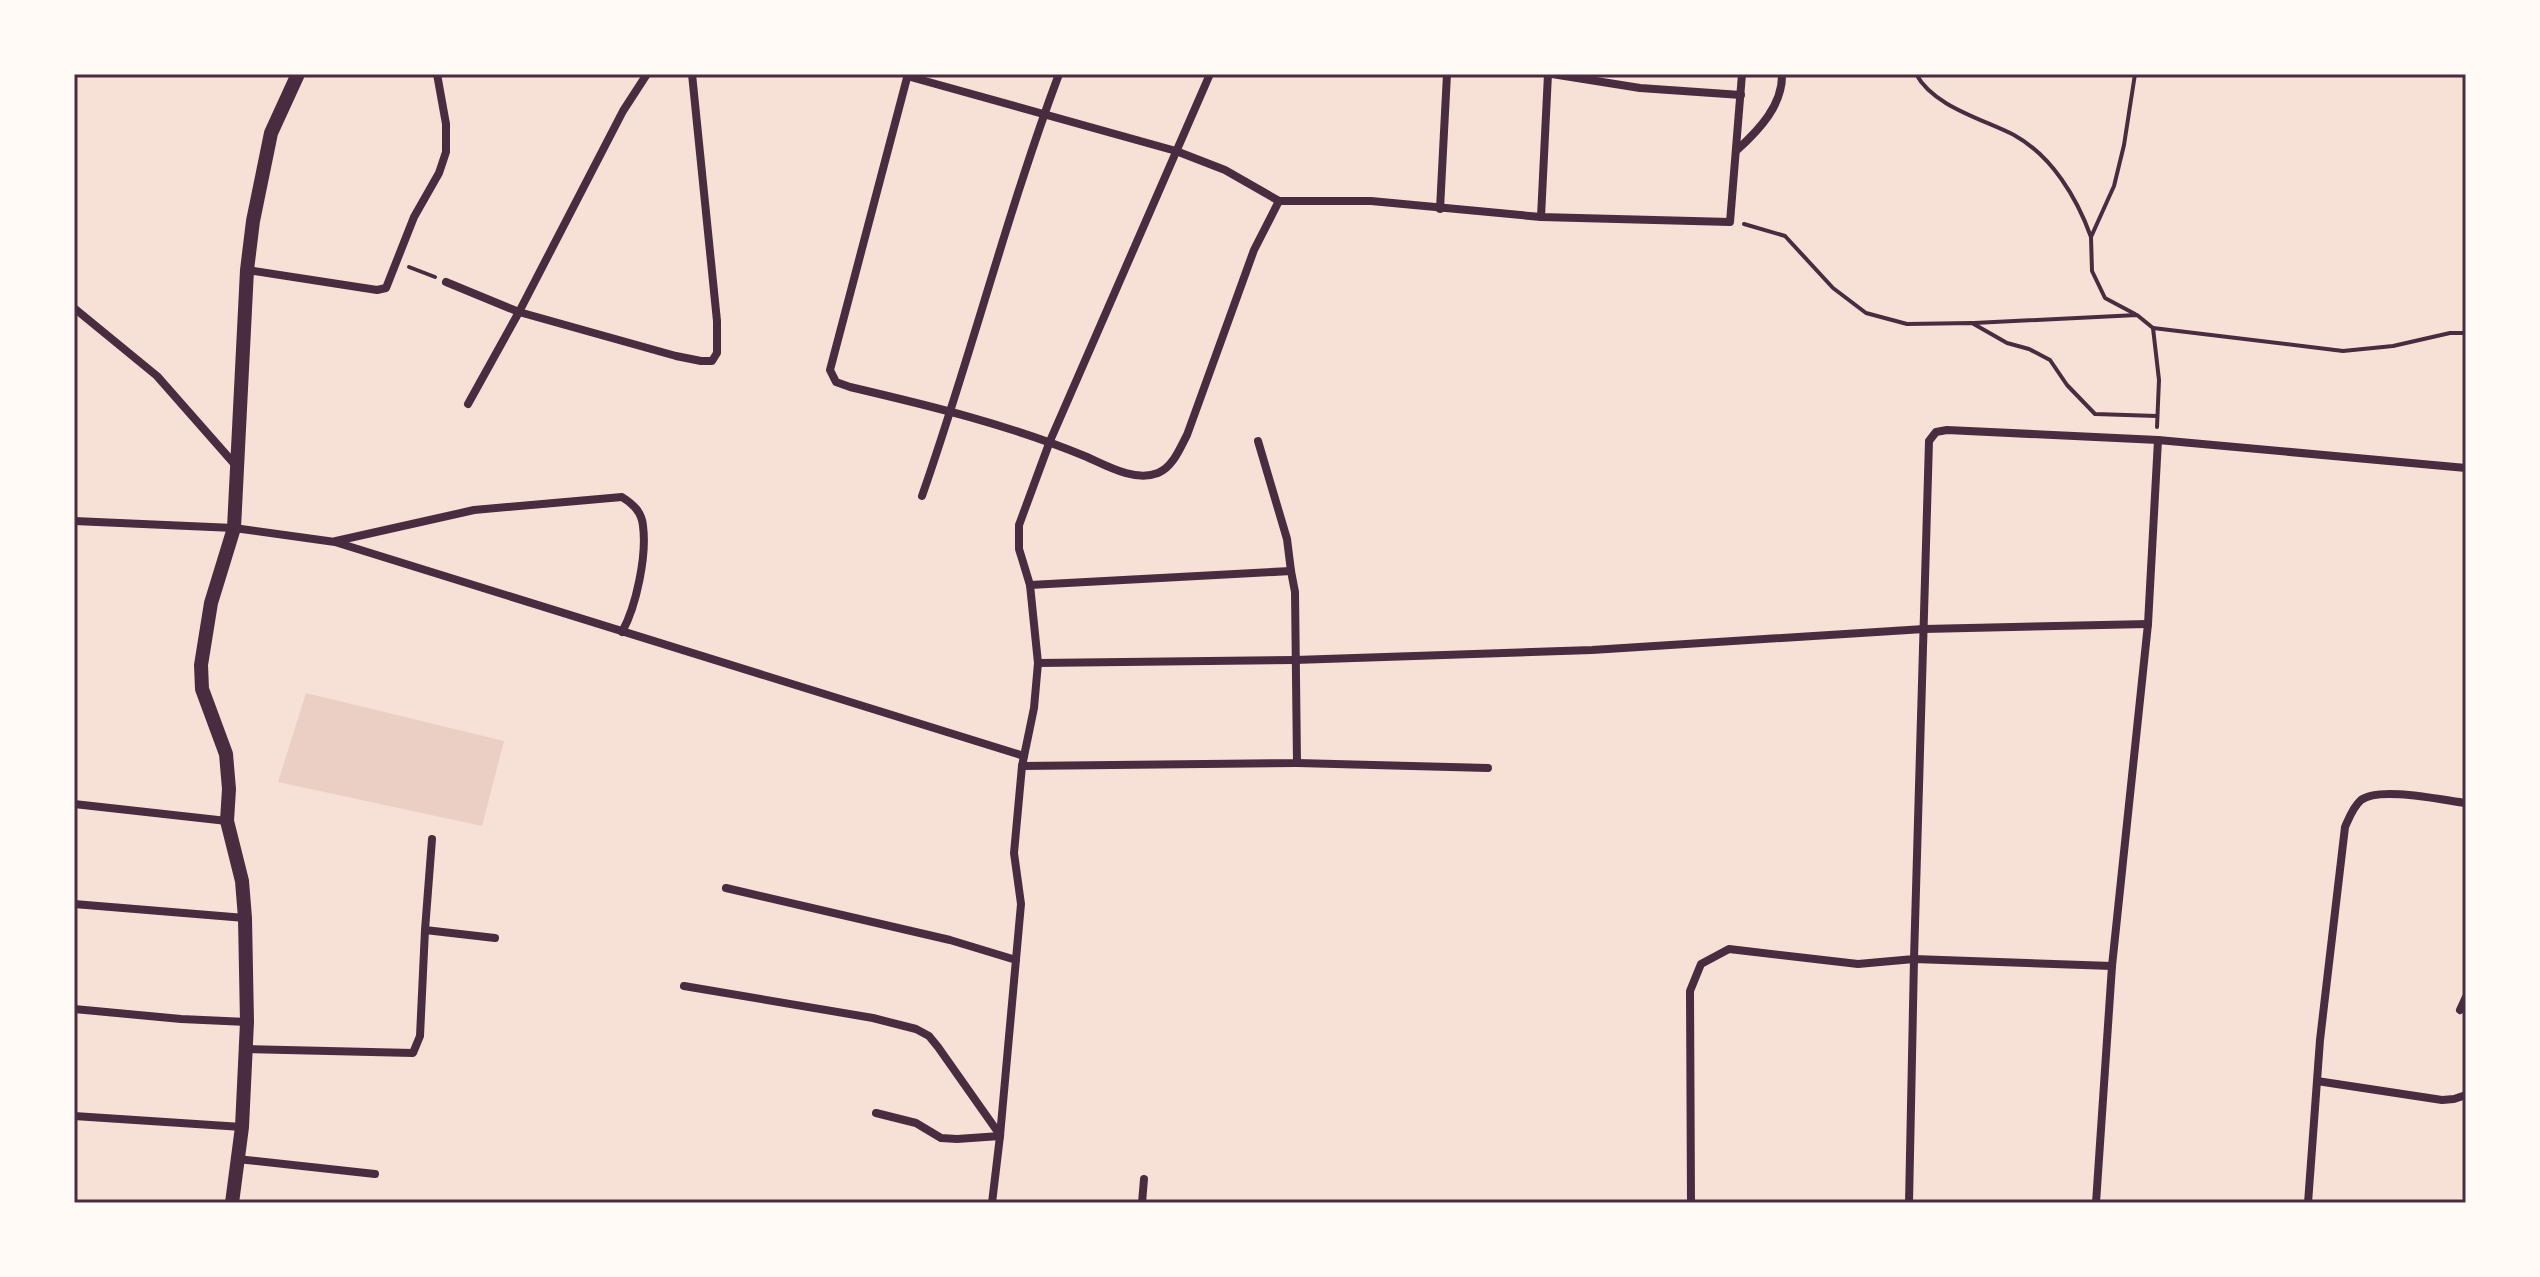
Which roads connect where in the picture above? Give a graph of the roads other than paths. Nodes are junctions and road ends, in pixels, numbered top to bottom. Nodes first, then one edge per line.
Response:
1 (298, 74) edge
2 (437, 74) edge
3 (647, 74) edge
4 (692, 74) edge
5 (1059, 74) edge
6 (1210, 74) edge
7 (1447, 74) edge
8 (1550, 74) edge
9 (1742, 74) edge
10 (1782, 74) edge
11 (908, 75) edge
12 (1741, 95) junction
13 (1044, 115) junction
14 (1176, 151) junction
15 (1737, 151) junction
16 (1279, 201) junction
17 (1440, 209) junction
18 (1541, 217) junction
19 (247, 270) junction
20 (446, 282) road end
21 (74, 308) edge
22 (519, 312) junction
23 (468, 404) dead end
24 (952, 411) junction
25 (2158, 440) junction
26 (1050, 441) junction
27 (1258, 441) dead end
28 (238, 468) junction
29 (2466, 468) edge
30 (922, 496) dead end
31 (74, 521) edge
32 (234, 528) junction
33 (335, 542) junction
34 (1291, 571) junction
35 (1030, 585) junction
36 (2148, 624) junction
37 (1924, 629) junction
38 (622, 632) junction
39 (1295, 660) junction
40 (1038, 663) junction
41 (1023, 761) junction
42 (1297, 763) junction
43 (1488, 768) dead end
44 (2466, 803) edge
45 (74, 804) edge
46 (227, 821) junction
47 (432, 839) dead end
48 (726, 888) dead end
49 (74, 904) edge
50 (245, 918) junction
51 (425, 930) junction
52 (495, 938) dead end
53 (1914, 959) junction
54 (1016, 960) junction
55 (2112, 966) junction
56 (684, 986) dead end
57 (2466, 997) edge
58 (74, 1009) edge
59 (2460, 1010) dead end
60 (247, 1022) junction
61 (245, 1049) junction
62 (2317, 1081) junction
63 (2466, 1095) edge
64 (876, 1113) dead end
65 (74, 1116) edge
66 (242, 1127) junction
67 (1000, 1136) junction
68 (237, 1159) junction
69 (375, 1174) dead end
70 (1144, 1179) dead end
71 (232, 1203) edge
72 (992, 1203) edge
73 (1142, 1203) edge
74 (1691, 1203) edge
75 (1909, 1203) edge
76 (2096, 1203) edge
77 (2308, 1203) edge

1 - 19 street
2 - 19 street
3 - 22 street
4 - 22 street
5 - 13 street
6 - 14 street
7 - 17 street
8 - 12 street
8 - 18 street
9 - 12 street
10 - 15 street
11 - 13 street
11 - 24 street
12 - 15 street
13 - 14 street
13 - 24 street
14 - 16 street
14 - 26 street
15 - 18 street
16 - 17 street
16 - 26 street
17 - 18 street
19 - 28 street
20 - 22 street
21 - 28 street
22 - 23 street
24 - 26 street
24 - 30 street
25 - 29 street
25 - 36 street
25 - 37 street
26 - 35 street
27 - 34 street
28 - 32 street
31 - 32 street
32 - 33 street
32 - 46 street
33 - 38 street
33 - 38 street
34 - 35 street
34 - 39 street
35 - 40 street
36 - 37 street
36 - 55 street
37 - 39 street
37 - 53 street
38 - 41 street
39 - 40 street
39 - 42 street
40 - 41 street
41 - 42 street
41 - 54 street
42 - 43 street
44 - 62 street
45 - 46 street
46 - 50 street
47 - 51 street
48 - 54 street
49 - 50 street
50 - 60 street
51 - 52 street
51 - 61 street
53 - 55 street
53 - 74 street
53 - 75 street
54 - 67 street
55 - 76 street
56 - 67 street
57 - 59 street
58 - 60 street
60 - 61 street
61 - 66 street
62 - 63 street
62 - 77 street
64 - 67 street
65 - 66 street
66 - 68 street
67 - 72 street
68 - 69 street
68 - 71 street
70 - 73 street

